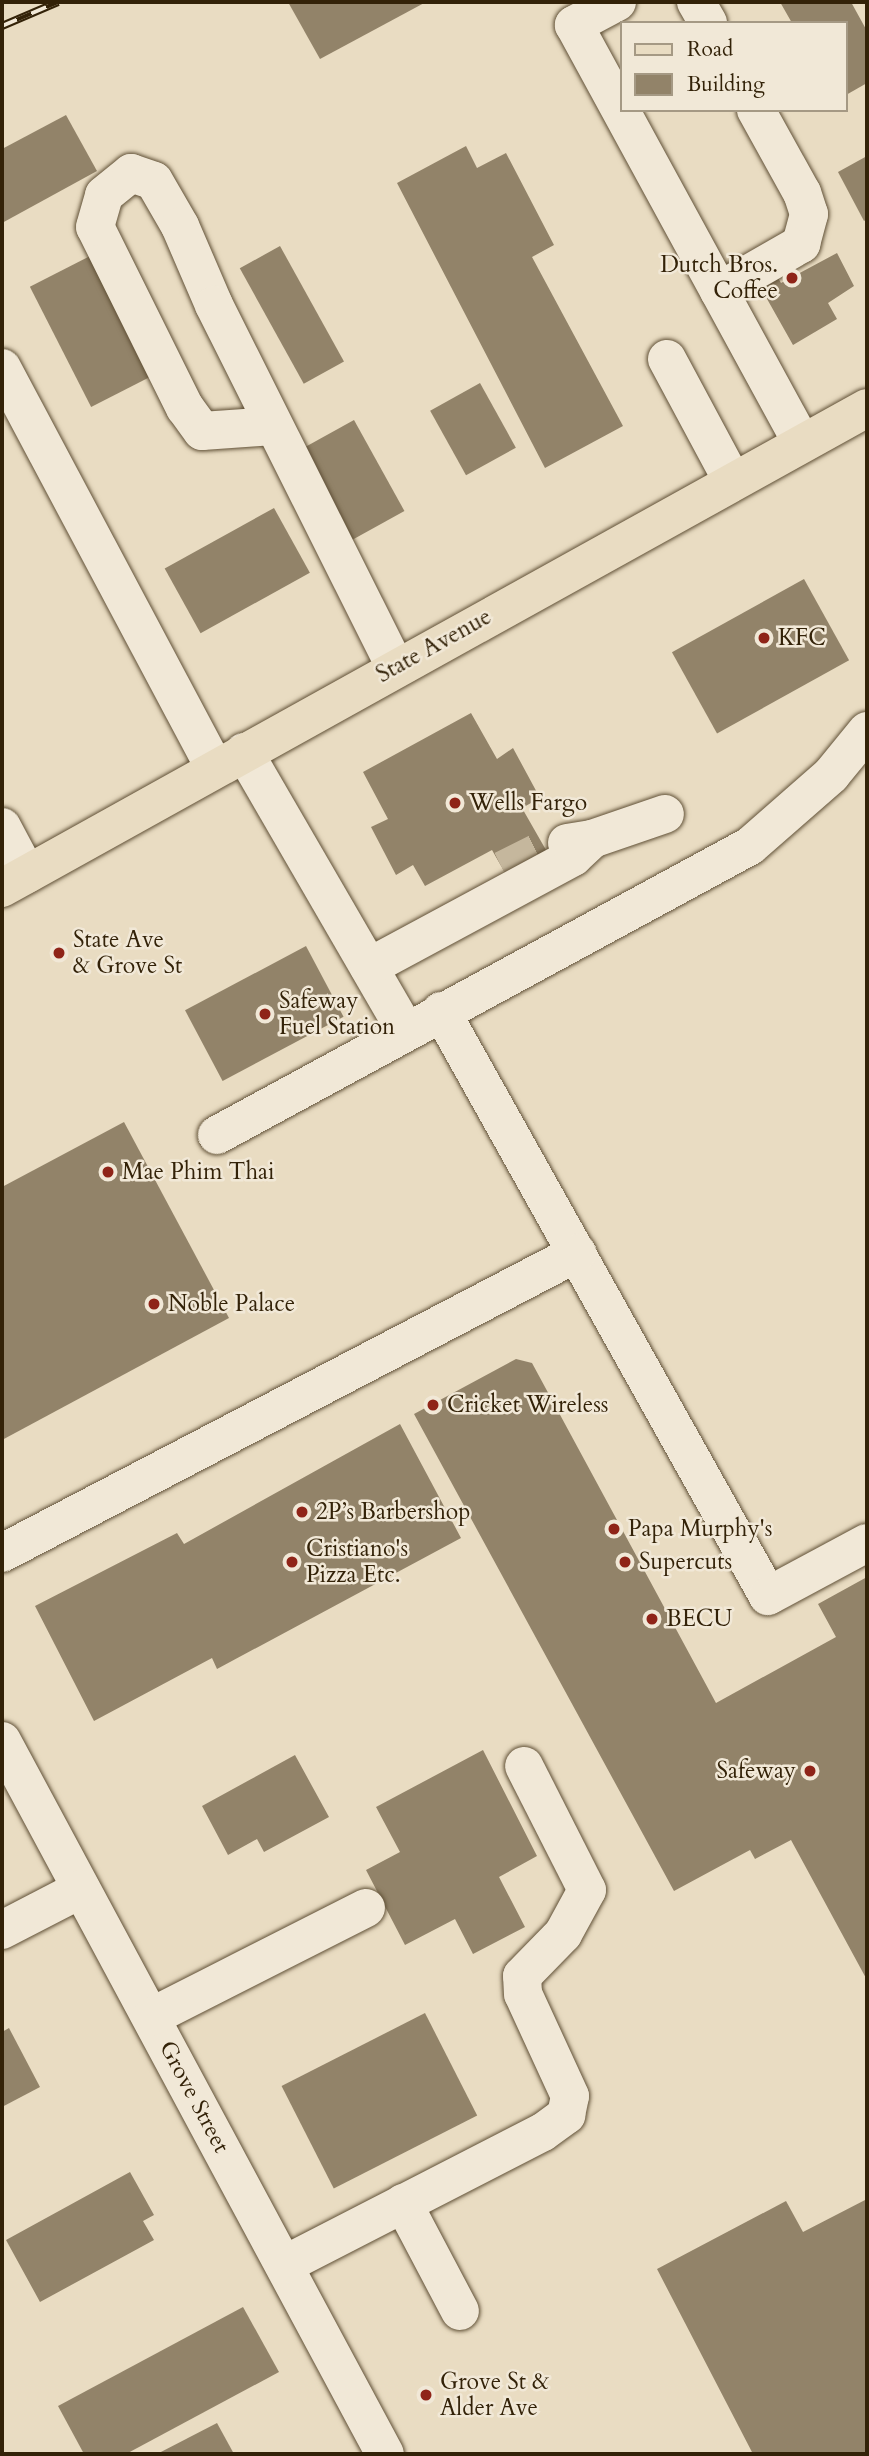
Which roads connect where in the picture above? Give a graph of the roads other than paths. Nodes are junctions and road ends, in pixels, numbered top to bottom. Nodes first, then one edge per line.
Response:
1 (617, 2) edge
2 (696, 2) edge
3 (707, 21) edge
4 (620, 109) edge
5 (622, 112) edge
6 (757, 112) edge
7 (719, 290) junction
8 (667, 359) dead end
9 (2, 368) edge
10 (867, 408) edge
11 (273, 426) junction
12 (802, 443) junction
13 (732, 480) junction
14 (396, 668) junction
15 (867, 731) edge
16 (230, 760) junction
17 (665, 814) dead end
18 (2, 827) edge
19 (592, 839) junction
20 (545, 849) tunnel mouth
21 (503, 870) tunnel mouth
22 (14, 881) edge
23 (363, 957) junction
24 (441, 1011) junction
25 (406, 1031) junction
26 (218, 1135) dead end
27 (577, 1253) junction
28 (867, 1543) edge
29 (2, 1553) edge
30 (2, 1741) edge
31 (524, 1766) dead end
32 (81, 1889) junction
33 (366, 1908) dead end
34 (2, 1930) edge
35 (151, 2017) junction
36 (403, 2203) junction
37 (284, 2265) junction
38 (460, 2311) dead end
39 (385, 2454) edge

1 - 4 street
2 - 3 street
5 - 7 street
6 - 7 street
7 - 12 street
8 - 13 street
9 - 16 street
10 - 12 main road, State Avenue
11 - 11 street
11 - 14 street
12 - 13 main road, State Avenue
13 - 14 main road, State Avenue
14 - 16 main road, State Avenue
15 - 24 street
16 - 22 main road, State Avenue
16 - 23 street
17 - 19 street
18 - 22 street
19 - 20 street
19 - 23 street
21 - 23 street
23 - 25 street
24 - 25 street
24 - 27 street
25 - 26 street
27 - 28 street
27 - 29 street
30 - 32 street, Grove Street
31 - 36 street
32 - 34 street
32 - 35 street, Grove Street
33 - 35 street
35 - 37 street, Grove Street
36 - 37 street
36 - 38 street
37 - 39 street, Grove Street

